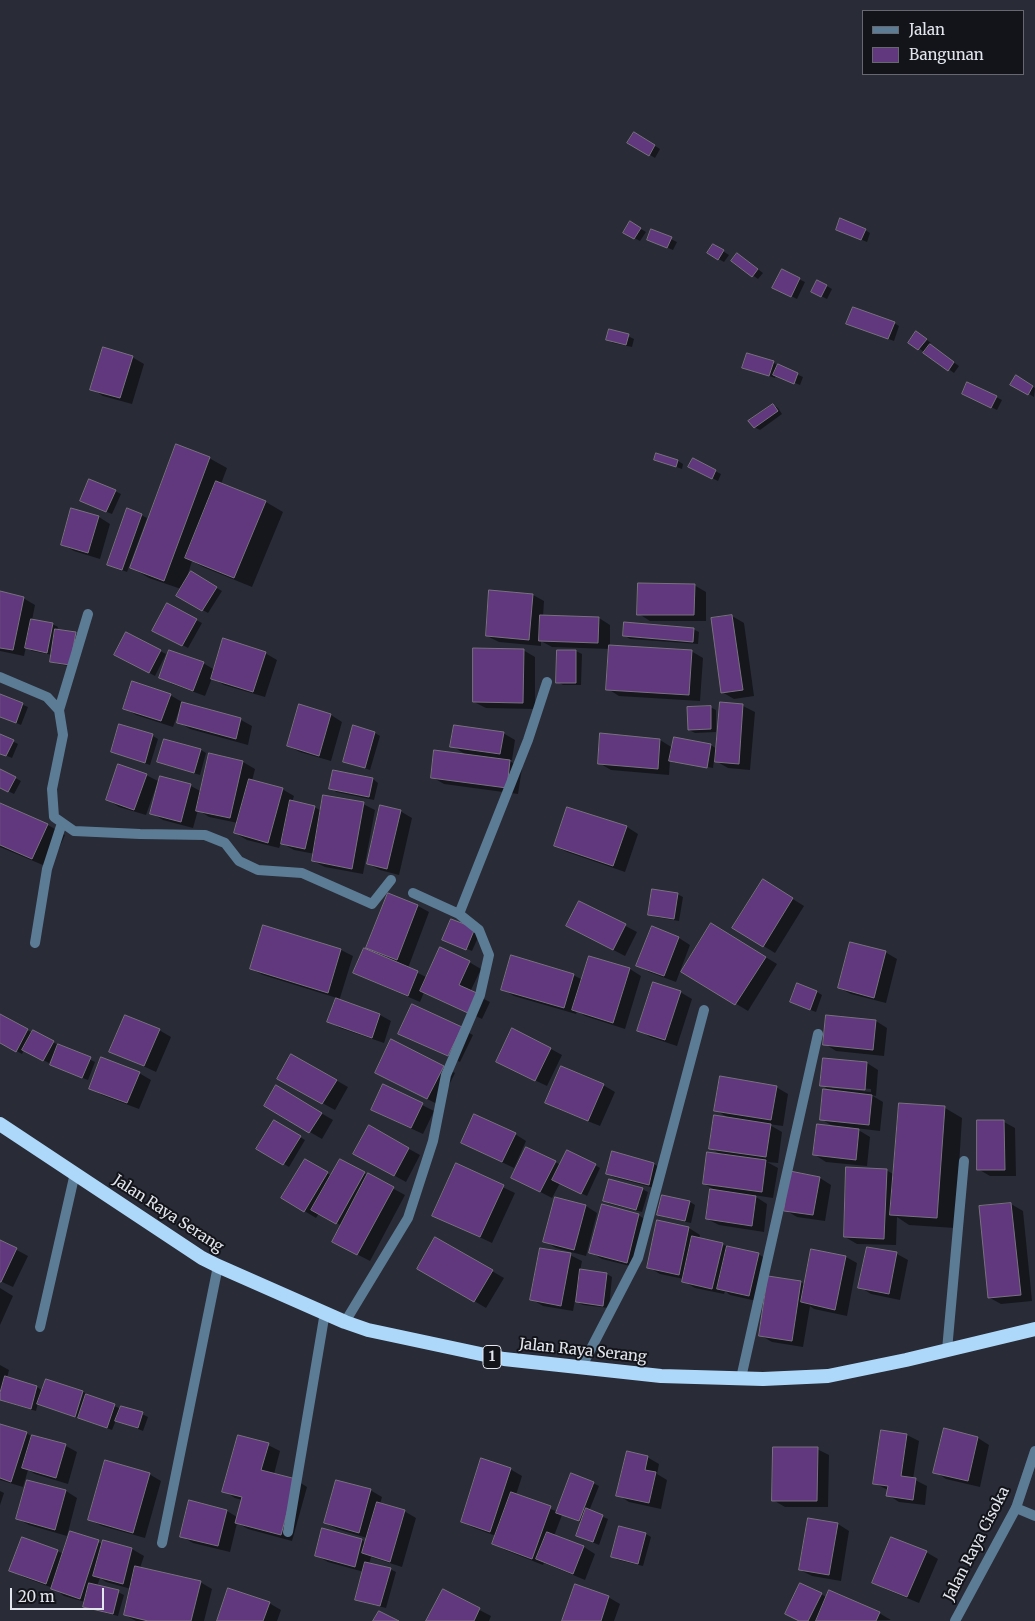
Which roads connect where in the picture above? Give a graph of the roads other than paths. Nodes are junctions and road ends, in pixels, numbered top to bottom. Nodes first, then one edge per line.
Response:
1 (88, 614) dead end
2 (0, 677) edge
3 (547, 682) dead end
4 (59, 710) junction
5 (62, 823) junction
6 (391, 880) dead end
7 (413, 893) dead end
8 (459, 914) junction
9 (35, 943) dead end
10 (704, 1010) dead end
11 (818, 1034) dead end
12 (0, 1124) edge
13 (964, 1161) dead end
14 (75, 1173) junction
15 (218, 1266) junction
16 (326, 1312) junction
17 (345, 1322) junction
18 (40, 1327) dead end
19 (1035, 1329) edge
20 (947, 1350) junction
21 (581, 1368) junction
22 (741, 1378) junction
23 (1035, 1451) edge
24 (1016, 1508) junction
25 (1035, 1516) edge
26 (288, 1532) dead end
27 (162, 1543) dead end
28 (955, 1621) edge

1 - 4 street
2 - 4 street
3 - 8 street
4 - 5 street
5 - 6 street
5 - 9 street
7 - 8 street
8 - 17 street
10 - 21 street
11 - 22 street
12 - 14 highway, Jalan Raya Serang / 1
13 - 20 street
14 - 15 highway, Jalan Raya Serang / 1
14 - 18 street
15 - 16 highway, Jalan Raya Serang / 1
15 - 27 street
16 - 17 highway, Jalan Raya Serang / 1
16 - 26 street
17 - 21 highway, Jalan Raya Serang / 1
19 - 20 highway, Jalan Raya Serang / 1
20 - 22 highway, Jalan Raya Serang / 1
21 - 22 highway, Jalan Raya Serang / 1
23 - 24 street, Jalan Raya Cisoka
24 - 25 street
24 - 28 street, Jalan Raya Cisoka

